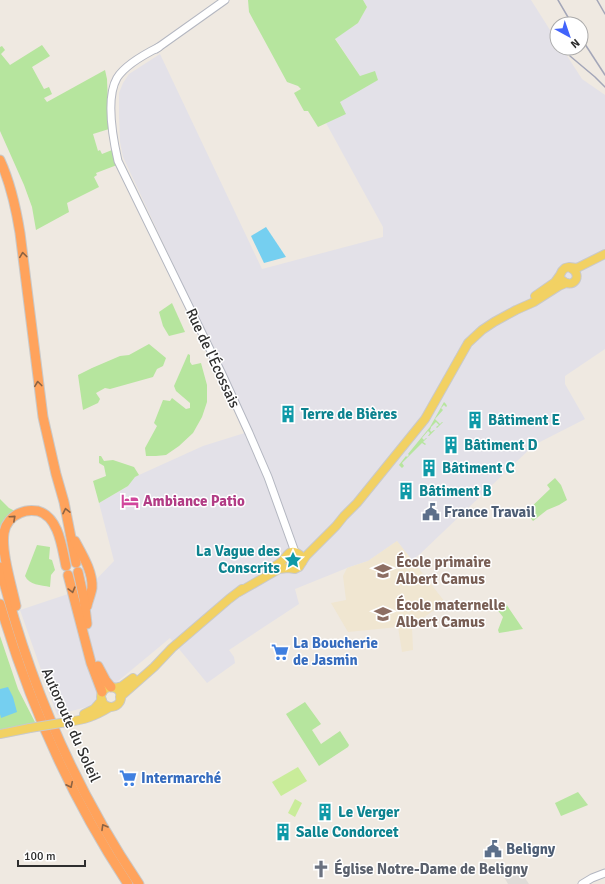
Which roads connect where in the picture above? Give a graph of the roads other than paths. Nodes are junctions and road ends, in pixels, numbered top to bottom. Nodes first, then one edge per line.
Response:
1 (225, 0) edge
2 (0, 160) edge
3 (605, 254) edge
4 (605, 260) edge
5 (571, 268) junction
6 (560, 276) junction
7 (576, 278) junction
8 (566, 283) junction
9 (516, 310) junction
10 (344, 516) junction
11 (70, 532) junction
12 (290, 537) junction
13 (297, 553) junction
14 (285, 557) junction
15 (302, 562) junction
16 (0, 567) edge
17 (288, 568) junction
18 (239, 592) junction
19 (0, 604) edge
20 (85, 614) junction
21 (0, 620) edge
22 (172, 648) junction
23 (113, 688) junction
24 (102, 696) junction
25 (120, 697) junction
26 (110, 707) junction
27 (47, 711) junction
28 (67, 721) junction
29 (0, 734) edge
30 (59, 760) junction
31 (605, 873) edge
32 (128, 884) edge
33 (139, 884) edge
34 (582, 884) edge

1 - 12 main road, Rue de l'Écossais
11 -> 2 highway
3 - 5 main road
4 - 7 main road
5 - 6 main road
5 - 7 main road
6 - 8 main road
6 - 9 main road
7 - 8 main road
8 - 9 main road
9 - 10 main road
10 - 13 main road
10 - 15 main road
11 - 20 highway
11 - 20 highway
12 - 13 main road, Rue de l'Écossais
12 - 14 main road
13 - 14 main road
13 - 15 main road
14 - 17 main road
14 - 18 main road
15 - 17 main road
16 - 27 highway, Autoroute du Soleil
17 - 18 main road
18 - 22 main road
19 - 30 highway, Autoroute du Soleil
20 - 23 highway
21 - 30 highway
22 - 23 main road
22 - 25 main road
23 - 24 main road
23 - 25 main road
24 - 26 main road
27 -> 24 highway
24 - 28 main road
25 - 26 main road
26 - 28 main road
33 -> 27 highway, Autoroute du Soleil
28 - 29 main road, bridge
30 -> 32 highway, Autoroute du Soleil
31 - 34 main road

